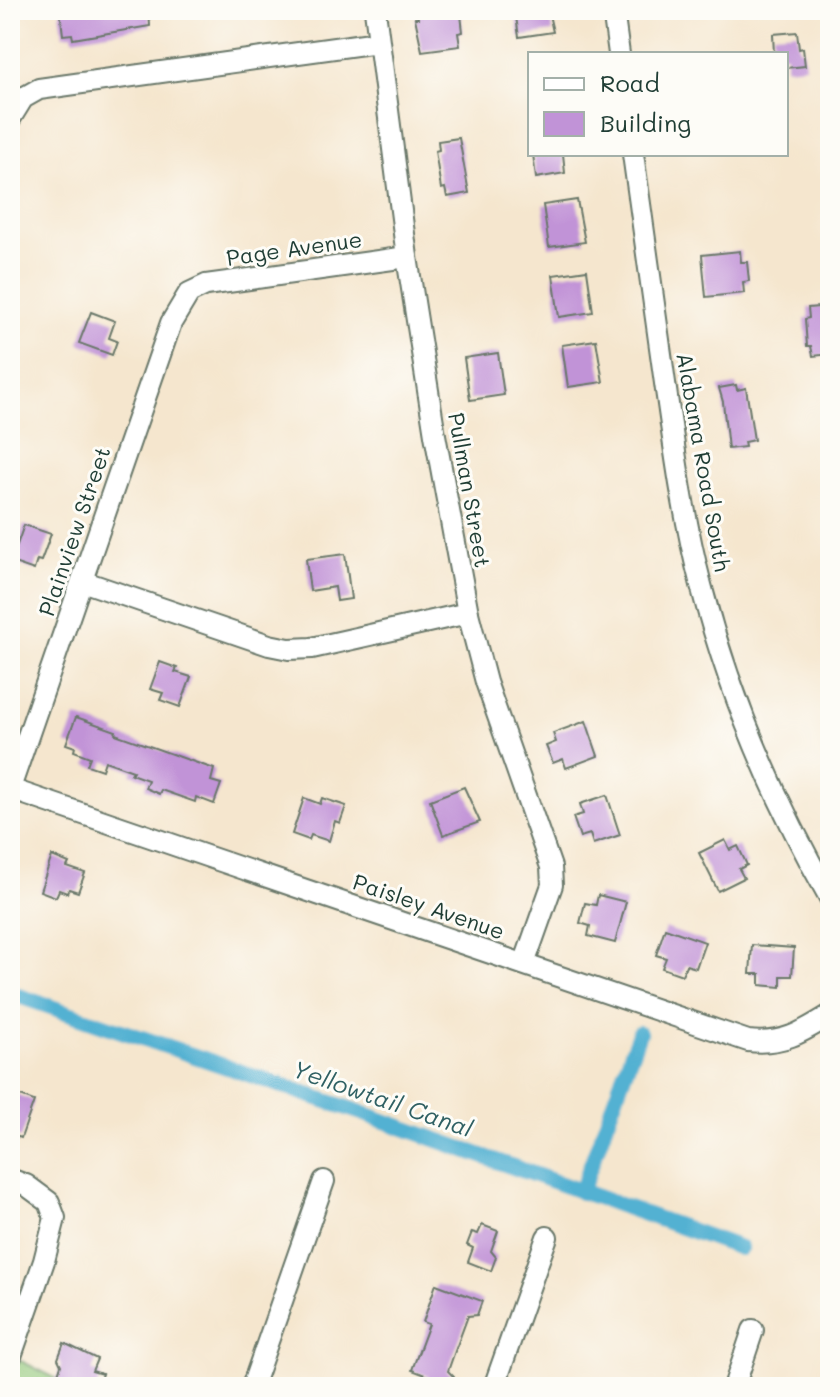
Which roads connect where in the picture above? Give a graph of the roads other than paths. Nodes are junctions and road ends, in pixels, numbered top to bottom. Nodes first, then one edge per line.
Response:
1 (375, 10) edge
2 (613, 10) edge
3 (378, 42) junction
4 (619, 52) edge
5 (10, 119) edge
6 (633, 156) edge
7 (407, 257) junction
8 (189, 293) joint
9 (82, 581) junction
10 (468, 613) junction
11 (10, 788) edge
12 (830, 898) edge
13 (524, 964) junction
14 (830, 1015) edge
15 (10, 1179) edge
16 (324, 1181) dead end
17 (547, 1237) dead end
18 (753, 1330) dead end
19 (10, 1359) edge
20 (252, 1387) edge
21 (494, 1387) edge
22 (734, 1387) edge

1 - 3 street, Pullman Street
2 - 4 street
3 - 5 street
3 - 7 street, Pullman Street
6 - 12 street, Alabama Road South
7 - 8 street, Page Avenue
7 - 10 street, Pullman Street
8 - 9 street, Plainview Street
9 - 10 street
9 - 11 street, Plainview Street
10 - 13 street, Pullman Street
11 - 13 street, Paisley Avenue
13 - 14 street, Paisley Avenue
15 - 19 street
16 - 20 street
17 - 21 street
18 - 22 street

